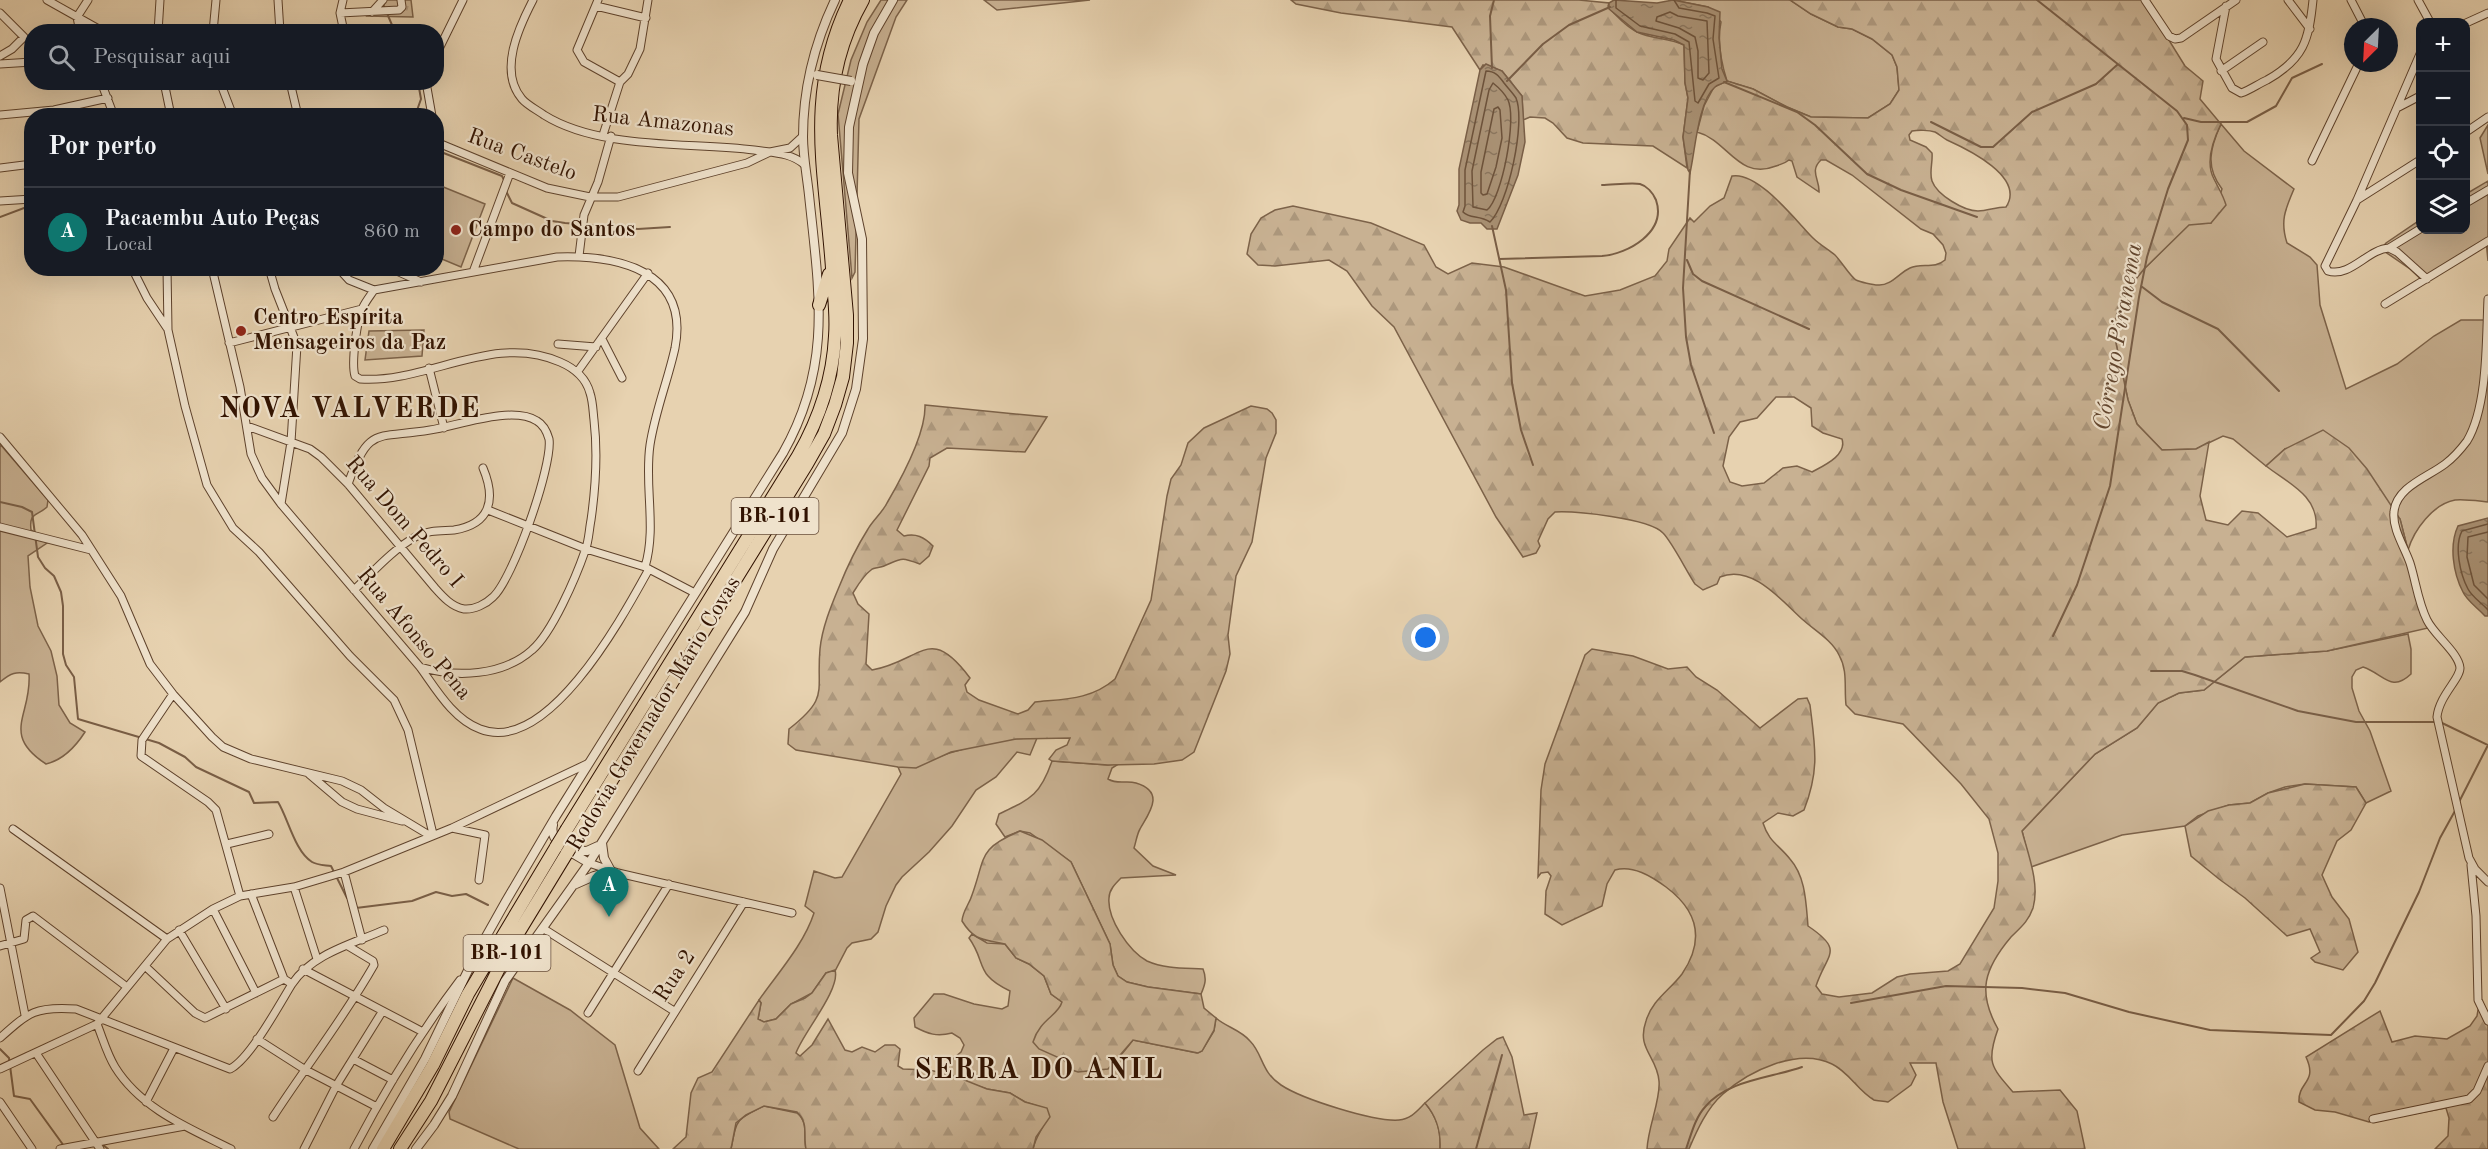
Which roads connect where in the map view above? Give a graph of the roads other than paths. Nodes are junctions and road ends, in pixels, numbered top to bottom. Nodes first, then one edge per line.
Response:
1 (47, 0) edge
2 (88, 0) edge
3 (160, 0) edge
4 (216, 0) edge
5 (278, 0) edge
6 (343, 0) edge
7 (383, 0) edge
8 (401, 0) edge
9 (463, 0) edge
10 (533, 0) edge
11 (648, 0) edge
12 (835, 0) edge
13 (850, 0) edge
14 (863, 0) edge
15 (893, 0) edge
16 (2145, 0) edge
17 (2236, 0) edge
18 (2288, 0) edge
19 (2313, 0) edge
20 (2351, 0) edge
21 (2418, 0) edge
22 (597, 3) edge
23 (2226, 6) junction
24 (372, 12) junction
25 (0, 13) edge
26 (340, 13) junction
27 (2488, 14) edge
28 (76, 17) junction
29 (646, 18) junction
30 (2360, 18) edge
31 (2428, 18) edge
32 (2470, 21) edge
33 (78, 24) edge
34 (89, 24) edge
35 (158, 24) edge
36 (214, 24) edge
37 (280, 24) edge
38 (342, 24) edge
39 (2310, 29) junction
40 (444, 39) edge
41 (2263, 42) dead end
42 (0, 56) edge
43 (24, 62) edge
44 (0, 63) edge
45 (2416, 65) edge
46 (2222, 71) junction
47 (2355, 72) edge
48 (814, 74) junction
49 (620, 82) junction
50 (854, 82) junction
51 (104, 90) edge
52 (166, 90) edge
53 (223, 90) edge
54 (292, 90) edge
55 (427, 90) edge
56 (2416, 98) edge
57 (108, 99) junction
58 (73, 108) edge
59 (111, 108) edge
60 (169, 108) edge
61 (230, 108) edge
62 (296, 108) edge
63 (431, 108) edge
64 (2397, 108) junction
65 (24, 114) edge
66 (0, 115) edge
67 (2488, 117) edge
68 (2470, 129) edge
69 (607, 136) junction
70 (803, 136) junction
71 (444, 143) edge
72 (770, 152) junction
73 (2312, 161) dead end
74 (2416, 163) edge
75 (24, 165) edge
76 (805, 165) junction
77 (0, 168) edge
78 (510, 173) junction
79 (2488, 190) edge
80 (590, 197) junction
81 (24, 200) edge
82 (2357, 200) junction
83 (0, 201) edge
84 (2470, 201) edge
85 (2416, 232) edge
86 (2488, 241) edge
87 (2389, 248) junction
88 (579, 256) junction
89 (832, 265) junction
90 (473, 273) junction
91 (648, 273) junction
92 (136, 276) edge
93 (167, 276) edge
94 (214, 276) edge
95 (271, 276) edge
96 (345, 276) edge
97 (408, 276) edge
98 (2427, 279) junction
99 (422, 282) junction
100 (374, 290) junction
101 (2488, 299) edge
102 (2385, 304) dead end
103 (819, 305) junction
104 (362, 309) junction
105 (291, 329) junction
106 (168, 330) junction
107 (602, 339) junction
108 (230, 343) junction
109 (558, 344) dead end
110 (596, 347) junction
111 (429, 368) junction
112 (578, 371) junction
113 (622, 378) dead end
114 (247, 426) junction
115 (444, 428) junction
116 (0, 437) edge
117 (291, 442) junction
118 (483, 468) dead end
119 (348, 484) junction
120 (280, 504) junction
121 (488, 510) junction
122 (528, 525) junction
123 (0, 527) edge
124 (400, 545) junction
125 (586, 549) junction
126 (91, 550) junction
127 (647, 568) junction
128 (354, 590) junction
129 (695, 593) junction
130 (420, 667) junction
131 (173, 694) junction
132 (589, 763) junction
133 (305, 771) junction
134 (330, 777) junction
135 (324, 786) junction
136 (384, 808) junction
137 (381, 816) junction
138 (556, 816) junction
139 (406, 822) junction
140 (452, 828) junction
141 (14, 830) dead end
142 (572, 832) junction
143 (269, 834) dead end
144 (431, 834) junction
145 (602, 842) junction
146 (226, 844) junction
147 (564, 850) junction
148 (589, 863) junction
149 (2472, 865) junction
150 (611, 871) junction
151 (344, 872) junction
152 (479, 880) dead end
153 (2488, 882) edge
154 (669, 884) junction
155 (573, 886) junction
156 (294, 887) junction
157 (0, 888) edge
158 (251, 894) junction
159 (240, 896) junction
160 (744, 902) junction
161 (213, 909) junction
162 (792, 913) dead end
163 (544, 929) junction
164 (179, 930) junction
165 (384, 930) dead end
166 (167, 939) junction
167 (362, 940) junction
168 (9, 944) junction
169 (0, 946) edge
170 (348, 946) junction
171 (317, 959) junction
172 (146, 967) junction
173 (469, 968) junction
174 (303, 969) junction
175 (613, 973) junction
176 (284, 979) junction
177 (292, 984) junction
178 (127, 987) junction
179 (256, 993) junction
180 (355, 998) junction
181 (226, 1009) junction
182 (674, 1011) junction
183 (382, 1012) junction
184 (588, 1013) dead end
185 (25, 1015) junction
186 (100, 1021) junction
187 (2488, 1021) edge
188 (423, 1032) junction
189 (0, 1038) edge
190 (257, 1039) junction
191 (174, 1048) junction
192 (36, 1053) junction
193 (353, 1059) junction
194 (2488, 1066) edge
195 (0, 1069) edge
196 (304, 1069) junction
197 (638, 1071) dead end
198 (393, 1080) junction
199 (336, 1086) junction
200 (0, 1101) edge
201 (146, 1102) junction
202 (377, 1107) junction
203 (273, 1117) dead end
204 (2373, 1119) dead end
205 (185, 1126) junction
206 (98, 1146) edge
207 (32, 1149) edge
208 (60, 1149) edge
209 (231, 1149) edge
210 (304, 1149) edge
211 (354, 1149) edge
212 (373, 1149) edge
213 (383, 1149) edge
214 (400, 1149) edge
215 (416, 1149) edge

1 - 28 street
2 - 28 street
3 - 35 street
4 - 36 street
5 - 37 street
6 - 26 street
7 - 24 street
8 - 24 street
9 - 40 street
10 - 69 street, Rua Amazonas
11 - 29 street
12 - 48 street
13 - 89 highway, Rodovia Governador Mário Covas / BR-101
14 - 142 highway, Rodovia Governador Mário Covas / BR-101
15 - 50 street, Rodovia Governador Mário Covas
16 - 23 street
17 - 23 street
18 - 39 street
19 - 39 street
20 - 30 street
21 - 31 street
22 - 29 street
22 - 49 street
23 - 46 street
24 - 26 street
25 - 42 street
26 - 38 street
27 - 32 street
28 - 33 street
28 - 34 street
29 - 49 street
39 - 46 street
41 - 46 street
43 - 44 street
45 - 64 street
47 - 73 street
48 - 50 street, bridge
48 - 70 street
49 - 69 street
50 - 145 street, Rodovia Governador Mário Covas
51 - 57 street
52 - 60 street
53 - 61 street
54 - 62 street
55 - 63 street
56 - 64 street
57 - 58 street
57 - 59 street
64 - 82 street
65 - 66 street
67 - 68 street
69 - 72 street, Rua Amazonas
69 - 80 street
70 - 72 street, Rua Amazonas
70 - 76 street
71 - 78 street, Rua Castelo
72 - 76 street, Rua Amazonas
72 - 80 street, Rua Castelo
74 - 82 street
75 - 77 street
76 - 103 street
78 - 80 street, Rua Castelo
78 - 90 street
79 - 84 street
80 - 88 street
81 - 83 street
82 - 87 street
85 - 87 street
86 - 98 street
87 - 98 street
88 - 90 street
88 - 91 street
89 - 103 highway
89 - 142 highway, Rodovia Governador Mário Covas / BR-101
90 - 99 street
91 - 107 street
91 - 127 street, Rua Afonso Pena
92 - 106 street
93 - 106 street
94 - 108 street, Rua Afonso Pena
95 - 105 street
96 - 100 street
97 - 99 street
98 - 102 street
99 - 100 street
100 - 104 street
101 - 149 street
103 - 129 street
104 - 105 street
104 - 111 street
105 - 108 street
105 - 117 street
106 - 144 street
107 - 110 street
107 - 113 street
108 - 114 street, Rua Afonso Pena
109 - 110 street
110 - 112 street
111 - 112 street
111 - 115 street
112 - 125 street
114 - 117 street, Rua Dom Pedro I
114 - 120 street, Rua Afonso Pena
115 - 119 street
115 - 122 street
116 - 126 street
117 - 119 street, Rua Dom Pedro I
117 - 120 street
118 - 121 street
119 - 124 street, Rua Dom Pedro I
120 - 128 street, Rua Afonso Pena
121 - 122 street
121 - 124 street
122 - 124 street, Rua Dom Pedro I
122 - 125 street
123 - 126 street
124 - 128 street
125 - 127 street
125 - 130 street
126 - 131 street
127 - 129 street
127 - 130 street, Rua Afonso Pena
128 - 130 street, Rua Afonso Pena
129 - 132 street
131 - 133 street
131 - 146 street
132 - 138 street
132 - 140 street
133 - 134 street
133 - 135 street
134 - 135 street
134 - 136 street
135 - 137 street
136 - 137 street
136 - 139 street
137 - 139 street
138 - 147 street
138 - 173 street
139 - 144 street
140 - 144 street
140 - 152 street
141 - 166 street
142 - 147 highway, Rodovia Governador Mário Covas / BR-101, bridge
143 - 146 street
144 - 151 street
145 - 147 street
145 - 148 street, Rodovia Governador Mário Covas
145 - 150 street
146 - 159 street
147 - 148 street
147 - 213 highway, Rodovia Governador Mário Covas / BR-101
147 - 214 highway, Rodovia Governador Mário Covas / BR-101
148 - 150 street
148 - 155 street, Rodovia Governador Mário Covas
149 - 153 street
149 - 187 street
150 - 154 street
150 - 155 street
151 - 156 street
151 - 167 street
154 - 160 street
154 - 175 street
155 - 163 street, Rodovia Governador Mário Covas
156 - 158 street
156 - 171 street
157 - 168 street
158 - 159 street
158 - 176 street
159 - 161 street
160 - 162 street
160 - 182 street, Rua 2
161 - 164 street
161 - 179 street
163 - 175 street
163 - 215 street, Rodovia Governador Mário Covas
164 - 166 street
164 - 181 street
165 - 167 street
166 - 172 street
167 - 170 street
168 - 169 street
168 - 178 street
168 - 185 street
170 - 171 street
170 - 180 street
171 - 174 street
172 - 178 street
172 - 181 street
173 - 188 street
173 - 212 street
174 - 177 street
174 - 180 street
175 - 182 street
175 - 184 street
176 - 177 street
176 - 179 street
177 - 190 street
178 - 186 street
179 - 181 street
180 - 183 street
180 - 196 street
182 - 197 street, Rua 2
183 - 188 street
183 - 193 street
185 - 186 street
185 - 189 street
186 - 191 street
186 - 192 street
186 - 201 street
188 - 198 street
190 - 191 street
190 - 196 street
191 - 201 street
192 - 195 street
192 - 206 street
193 - 198 street
193 - 199 street
194 - 204 street
196 - 199 street
196 - 203 street
198 - 202 street
199 - 202 street
199 - 210 street
200 - 207 street
201 - 205 street
202 - 211 street
205 - 206 street
205 - 209 street
206 - 208 street

